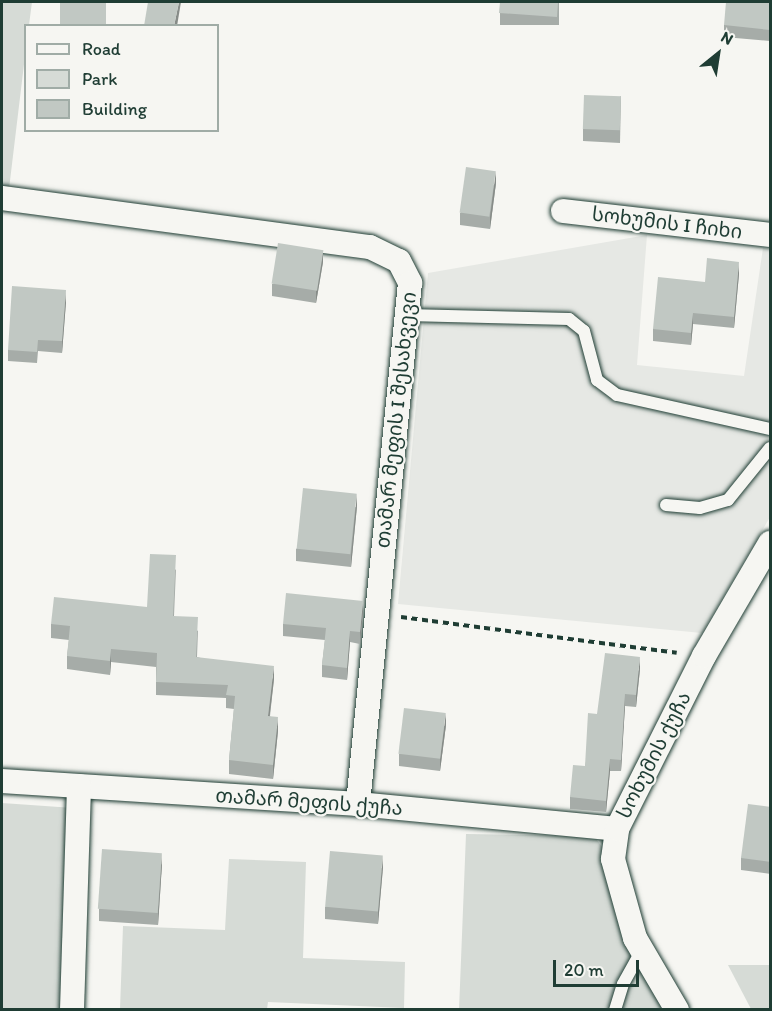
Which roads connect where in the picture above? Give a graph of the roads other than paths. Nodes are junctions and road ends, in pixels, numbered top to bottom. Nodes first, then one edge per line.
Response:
1 (2, 198) edge
2 (563, 211) dead end
3 (771, 235) edge
4 (407, 315) junction
5 (771, 429) edge
6 (771, 448) edge
7 (666, 505) dead end
8 (771, 543) edge
9 (2, 781) edge
10 (79, 786) junction
11 (358, 804) junction
12 (617, 829) junction
13 (642, 950) junction
14 (72, 1010) edge
15 (615, 1010) edge
16 (677, 1010) edge

1 - 4 street, თამარ მეფის I შესახვევი
2 - 3 street, სოხუმის I ჩიხი
4 - 5 lane
4 - 11 street, თამარ მეფის I შესახვევი
6 - 7 lane
8 - 12 street, სოხუმის ქუჩა
9 - 10 street, თამარ მეფის ქუჩა
10 - 11 street, თამარ მეფის ქუჩა
10 - 14 street
11 - 12 street, თამარ მეფის ქუჩა
12 - 13 street, სოხუმის ქუჩა
13 - 15 lane
13 - 16 street, სოხუმის ქუჩა

